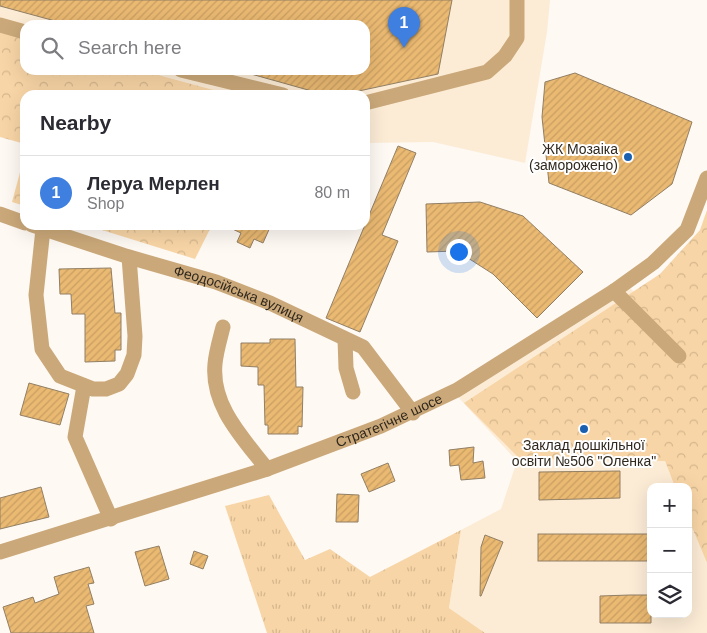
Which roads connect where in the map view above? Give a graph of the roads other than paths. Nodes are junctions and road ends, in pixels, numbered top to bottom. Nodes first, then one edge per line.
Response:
1 (517, 0) edge
2 (0, 25) edge
3 (20, 31) edge
4 (201, 75) edge
5 (263, 90) edge
6 (370, 102) edge
7 (707, 178) edge
8 (0, 214) edge
9 (20, 221) edge
10 (38, 230) edge
11 (47, 230) edge
12 (129, 257) junction
13 (614, 291) junction
14 (223, 326) dead end
15 (345, 339) junction
16 (678, 356) dead end
17 (84, 386) junction
18 (353, 392) dead end
19 (412, 413) junction
20 (266, 469) junction
21 (111, 519) junction
22 (0, 552) edge

1 - 6 street
2 - 3 street
4 - 5 street
7 - 13 street, Стратегічне шосе
8 - 9 street
10 - 17 street
11 - 12 street, Феодосійська вулиця
12 - 15 street, Феодосійська вулиця
12 - 17 street
13 - 16 street
13 - 19 street, Стратегічне шосе
14 - 20 street
15 - 18 street
15 - 19 street, Феодосійська вулиця
17 - 21 street
19 - 20 street, Стратегічне шосе
20 - 21 street, Стратегічне шосе
21 - 22 street, Стратегічне шосе

